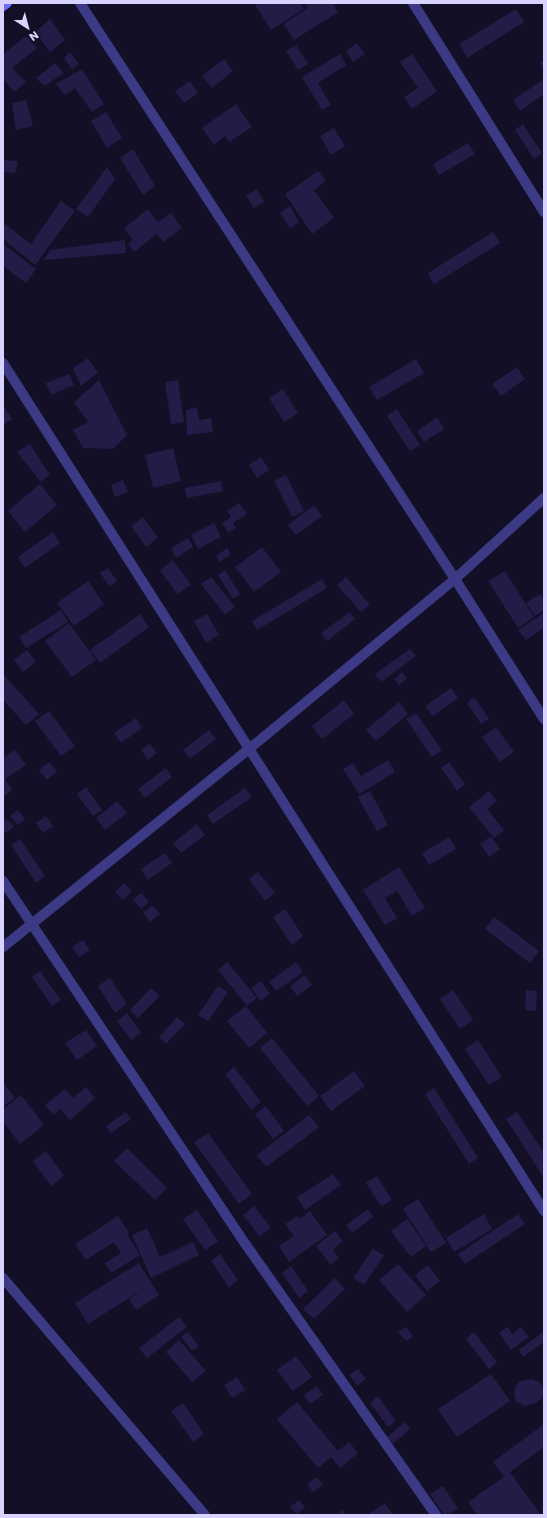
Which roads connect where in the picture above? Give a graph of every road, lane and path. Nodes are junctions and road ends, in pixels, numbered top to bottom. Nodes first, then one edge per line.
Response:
1 (7, 3) edge
2 (80, 3) edge
3 (413, 3) edge
4 (3, 6) edge
5 (544, 212) edge
6 (3, 363) edge
7 (544, 498) edge
8 (455, 579) junction
9 (544, 719) edge
10 (249, 749) junction
11 (3, 881) edge
12 (31, 924) junction
13 (3, 947) edge
14 (544, 1211) edge
15 (3, 1278) edge
16 (205, 1515) edge
17 (436, 1515) edge

1 - 4 main road
2 - 8 street
3 - 5 street
6 - 10 street
7 - 8 street
8 - 9 street
8 - 10 street
10 - 12 street
10 - 14 street
11 - 12 street
12 - 13 street
12 - 17 street
15 - 16 street

